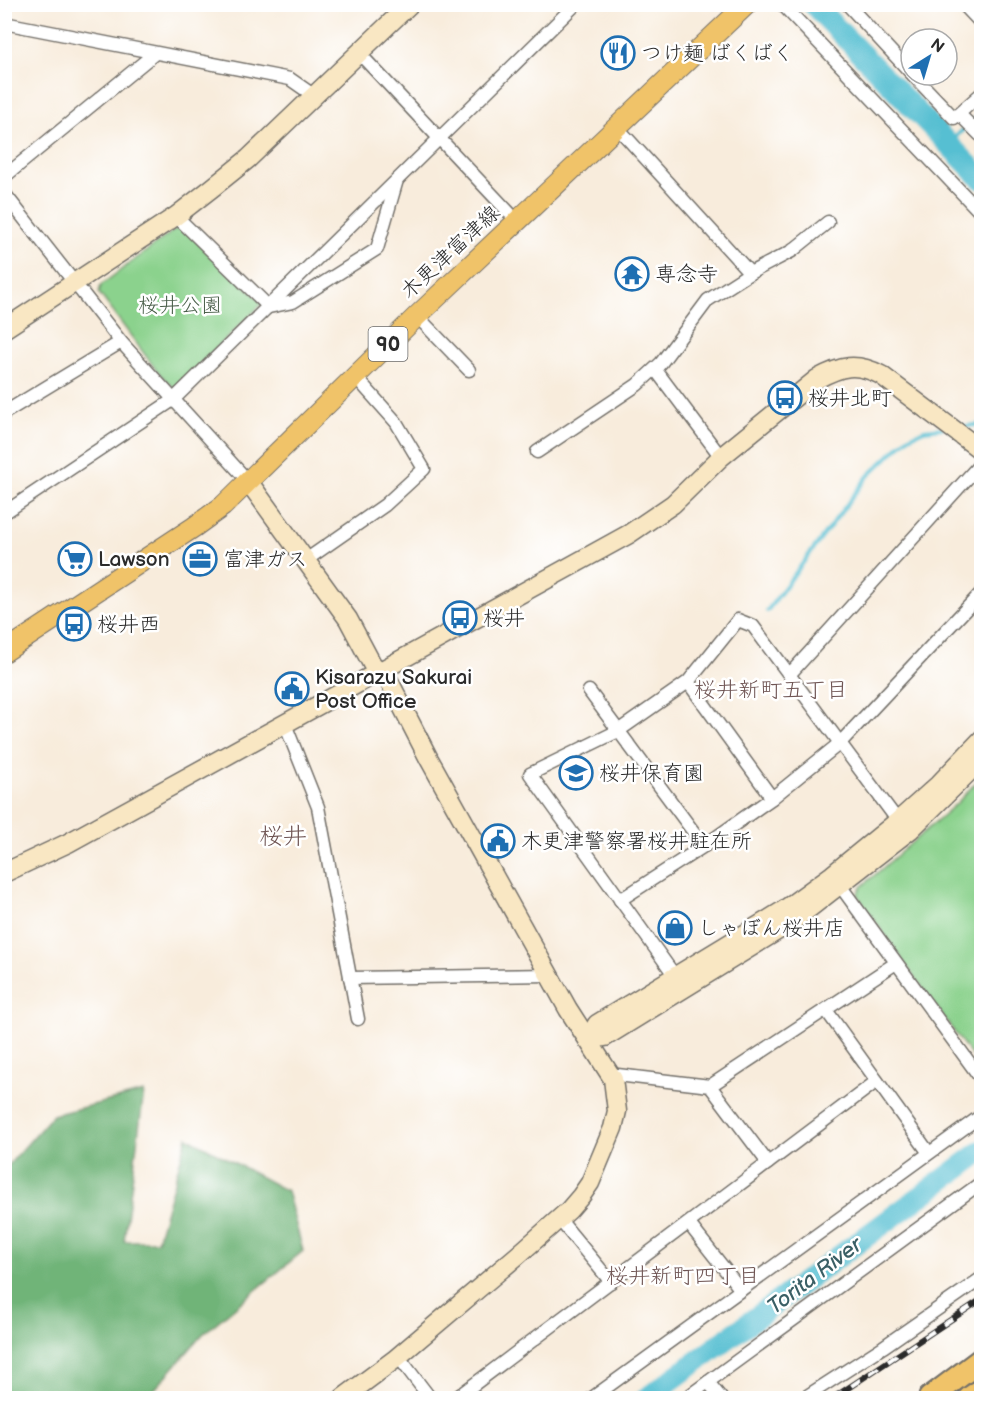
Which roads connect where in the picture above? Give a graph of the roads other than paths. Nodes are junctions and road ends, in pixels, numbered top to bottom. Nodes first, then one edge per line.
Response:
1 (410, 4) edge
2 (576, 4) edge
3 (747, 4) edge
4 (782, 4) edge
5 (847, 4) edge
6 (963, 4) edge
7 (4, 23) edge
8 (981, 24) edge
9 (359, 53) junction
10 (154, 54) junction
11 (899, 60) edge
12 (924, 87) edge
13 (981, 93) edge
14 (313, 95) junction
15 (958, 114) junction
16 (617, 128) junction
17 (981, 135) edge
18 (438, 138) junction
19 (4, 177) edge
20 (397, 179) junction
21 (4, 193) edge
22 (981, 214) edge
23 (176, 216) junction
24 (518, 222) junction
25 (828, 222) dead end
26 (750, 273) junction
27 (75, 283) junction
28 (269, 307) junction
29 (417, 316) junction
30 (4, 329) edge
31 (121, 342) junction
32 (655, 369) junction
33 (469, 370) dead end
34 (355, 376) junction
35 (173, 400) junction
36 (4, 413) edge
37 (981, 451) edge
38 (537, 452) dead end
39 (721, 457) junction
40 (981, 462) edge
41 (248, 481) junction
42 (4, 513) edge
43 (306, 560) junction
44 (981, 592) edge
45 (4, 652) edge
46 (380, 671) junction
47 (789, 675) junction
48 (688, 682) junction
49 (589, 691) dead end
50 (285, 724) junction
51 (618, 731) junction
52 (981, 738) edge
53 (840, 743) junction
54 (981, 759) edge
55 (772, 798) junction
56 (898, 821) junction
57 (704, 846) junction
58 (4, 873) edge
59 (836, 880) junction
60 (620, 900) junction
61 (896, 963) junction
62 (550, 975) junction
63 (675, 976) junction
64 (350, 978) junction
65 (826, 1010) junction
66 (358, 1019) dead end
67 (588, 1040) junction
68 (609, 1074) junction
69 (981, 1080) edge
70 (877, 1081) junction
71 (710, 1086) junction
72 (981, 1115) edge
73 (928, 1153) junction
74 (768, 1164) junction
75 (981, 1182) edge
76 (559, 1219) junction
77 (689, 1224) junction
78 (981, 1278) edge
79 (611, 1282) junction
80 (741, 1290) junction
81 (398, 1356) junction
82 (981, 1359) edge
83 (708, 1382) junction
84 (981, 1390) edge
85 (343, 1398) edge
86 (430, 1398) edge
87 (456, 1398) edge
88 (592, 1398) edge
89 (686, 1398) edge
90 (721, 1398) edge
91 (804, 1398) edge
92 (930, 1398) edge
93 (970, 1398) edge

1 - 9 street
2 - 18 street
3 - 16 main road, 木更津富津線 / 90
4 - 22 street
5 - 11 street
6 - 8 street
7 - 10 street
9 - 14 street
9 - 18 street
10 - 14 street
10 - 19 street
12 - 15 street
13 - 15 street
14 - 23 street
15 - 17 street
16 - 24 main road, 木更津富津線 / 90
16 - 26 street
18 - 20 street
18 - 24 street
20 - 28 street
20 - 28 street
21 - 27 street
23 - 27 street
23 - 28 street
24 - 29 main road, 木更津富津線 / 90
25 - 26 street
26 - 32 street
27 - 30 street
27 - 31 street
28 - 35 street
29 - 33 street
29 - 34 main road, 木更津富津線 / 90
31 - 35 street
31 - 36 street
32 - 38 street
32 - 39 street
34 - 41 main road, 木更津富津線 / 90
34 - 43 street
35 - 41 street
35 - 42 street
37 - 39 street
39 - 46 street
40 - 47 street
41 - 43 street
41 - 45 main road, 木更津富津線 / 90
43 - 46 street
44 - 53 street
46 - 50 street
46 - 62 street
47 - 48 street
47 - 53 street
48 - 51 street
48 - 55 street
49 - 51 street
50 - 58 street
50 - 64 street
51 - 57 street
51 - 60 street
52 - 56 street
53 - 55 street
53 - 56 street
54 - 59 street
55 - 57 street
56 - 59 street
57 - 60 street
59 - 61 street
59 - 63 street
59 - 67 street
60 - 63 street
61 - 65 street
61 - 69 street
62 - 64 street
62 - 67 street
63 - 67 street
64 - 66 street
65 - 70 street
65 - 71 street
67 - 68 street
68 - 71 street
68 - 76 street
70 - 73 street
70 - 74 street
71 - 74 street
72 - 73 street
73 - 80 street
74 - 77 street
75 - 83 street
76 - 79 street
76 - 81 street
77 - 79 street
77 - 80 street
78 - 91 street
79 - 87 street
80 - 88 street
81 - 85 street
81 - 86 street
82 - 92 highway
83 - 89 street
83 - 90 street
84 - 93 highway

